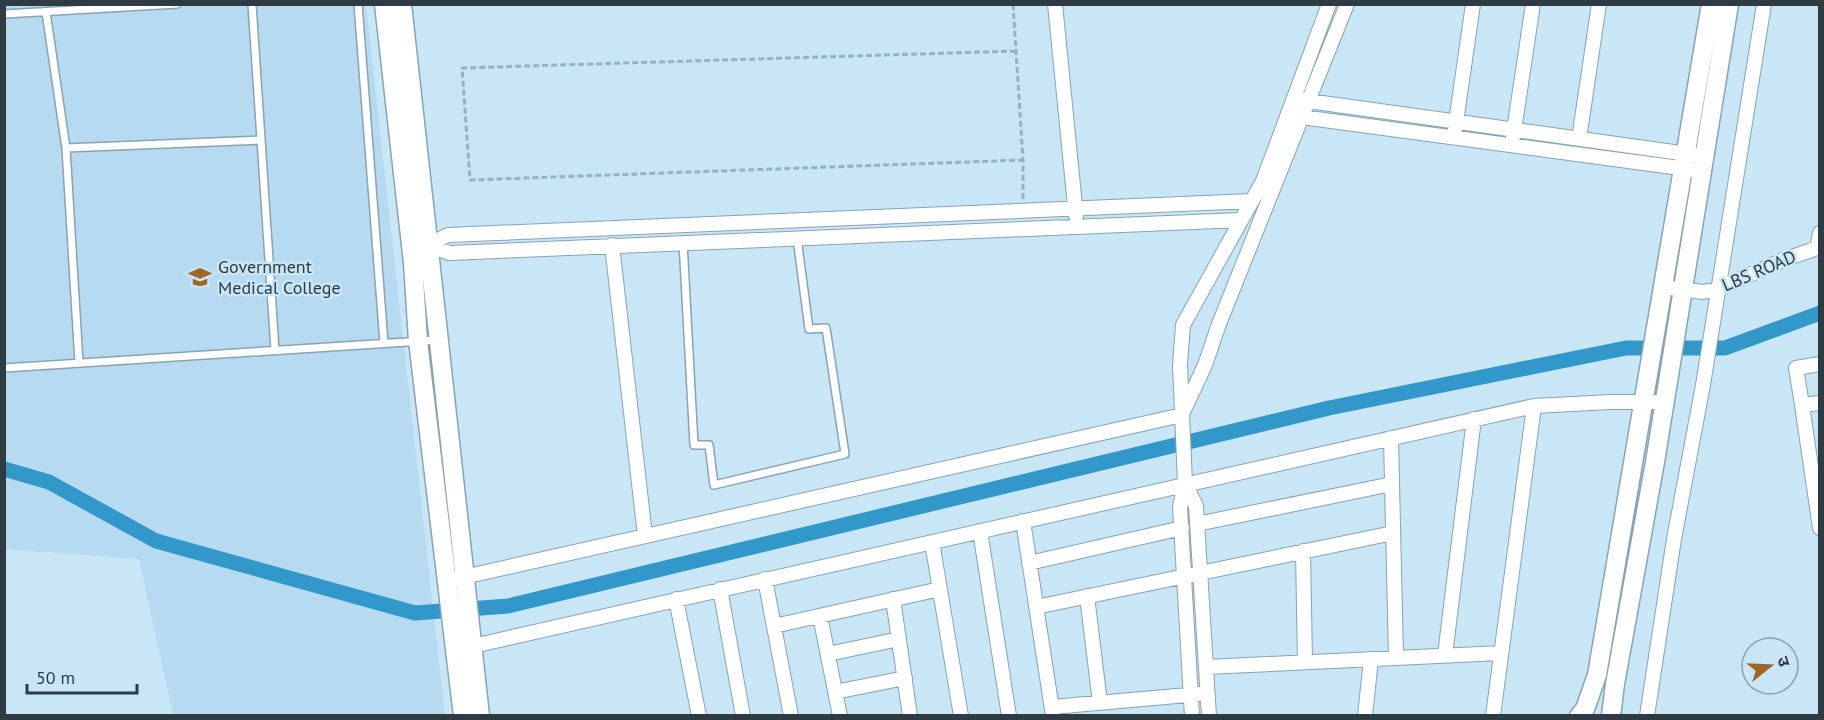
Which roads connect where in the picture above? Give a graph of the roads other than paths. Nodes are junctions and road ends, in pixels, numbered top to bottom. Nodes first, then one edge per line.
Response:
1 (177, 4) edge
2 (252, 4) edge
3 (358, 4) edge
4 (384, 4) edge
5 (402, 4) edge
6 (1055, 4) edge
7 (1329, 4) edge
8 (1347, 4) edge
9 (1473, 4) edge
10 (1533, 4) edge
11 (1599, 4) edge
12 (1711, 4) edge
13 (1729, 4) edge
14 (1764, 4) edge
15 (46, 12) junction
16 (4, 14) edge
17 (1293, 99) junction
18 (1309, 101) junction
19 (1287, 115) junction
20 (1302, 117) junction
21 (1456, 122) junction
22 (1514, 130) junction
23 (1454, 137) junction
24 (1579, 139) junction
25 (261, 140) junction
26 (1511, 145) junction
27 (66, 148) junction
28 (1685, 161) junction
29 (1703, 164) junction
30 (1252, 201) junction
31 (1075, 208) junction
32 (1241, 220) junction
33 (767, 221) junction
34 (1077, 227) junction
35 (1820, 233) edge
36 (797, 238) junction
37 (767, 239) junction
38 (683, 242) junction
39 (428, 245) junction
40 (612, 245) junction
41 (1818, 247) edge
42 (1663, 287) junction
43 (1718, 289) junction
44 (1683, 290) junction
45 (438, 340) junction
46 (418, 341) junction
47 (384, 344) junction
48 (275, 350) junction
49 (79, 363) junction
50 (1820, 364) edge
51 (4, 368) edge
52 (1644, 402) junction
53 (1665, 402) junction
54 (1820, 403) edge
55 (1802, 405) junction
56 (1533, 406) junction
57 (1474, 420) junction
58 (1182, 421) junction
59 (1390, 438) junction
60 (1815, 458) edge
61 (1185, 484) junction
62 (1392, 484) junction
63 (1818, 510) edge
64 (1023, 521) junction
65 (1197, 524) junction
66 (1182, 528) junction
67 (1820, 528) edge
68 (980, 531) junction
69 (1393, 533) junction
70 (645, 536) junction
71 (932, 542) junction
72 (1303, 551) junction
73 (1029, 563) junction
74 (1200, 572) junction
75 (1184, 575) junction
76 (765, 579) junction
77 (457, 585) junction
78 (940, 589) junction
79 (720, 590) junction
80 (1087, 596) junction
81 (676, 599) junction
82 (893, 599) junction
83 (1036, 607) junction
84 (820, 616) junction
85 (774, 626) junction
86 (899, 639) junction
87 (463, 643) junction
88 (1502, 653) junction
89 (828, 654) junction
90 (1445, 656) junction
91 (1396, 658) junction
92 (1371, 659) junction
93 (1305, 662) junction
94 (1206, 667) junction
95 (905, 678) junction
96 (836, 692) junction
97 (1208, 694) junction
98 (1191, 695) junction
99 (1100, 703) junction
100 (1052, 711) edge
101 (1615, 711) edge
102 (463, 716) edge
103 (480, 716) edge
104 (699, 716) edge
105 (743, 716) edge
106 (791, 716) edge
107 (840, 716) edge
108 (910, 716) edge
109 (961, 716) edge
110 (1009, 716) edge
111 (1192, 716) edge
112 (1209, 716) edge
113 (1365, 716) edge
114 (1493, 716) edge
115 (1579, 716) edge
116 (1647, 716) edge

1 - 15 lane
2 - 25 lane
3 - 47 lane
4 - 46 street
5 - 39 street
6 - 31 street
7 - 17 street
8 - 18 street
9 - 21 street
10 - 22 street
11 - 24 street
12 - 28 street
13 - 29 street
14 - 43 street
15 - 16 lane
15 - 27 lane
17 - 18 street
17 - 19 street
18 - 20 street
18 - 21 street
19 - 20 street
19 - 30 street
20 - 23 street
20 - 58 street
21 - 22 street
21 - 23 street
22 - 24 street
22 - 26 street
23 - 26 street
24 - 28 street
25 - 27 lane
25 - 48 lane
26 - 28 street
27 - 49 lane
28 - 29 street
28 - 42 street
29 - 44 street
30 - 31 street
30 - 32 street
31 - 33 street
31 - 34 street
32 - 34 street
32 - 58 street
33 - 37 street
33 - 39 street
34 - 36 street
35 - 41 street
36 - 37 street
36 - 38 lane
37 - 38 street
38 - 40 street
39 - 40 street
39 - 45 street
40 - 70 street
41 - 43 street, LBS ROAD
42 - 44 street, LBS ROAD
42 - 52 street
43 - 44 street, LBS ROAD
43 - 116 street
44 - 53 street
45 - 46 lane
45 - 77 street
46 - 47 lane
46 - 77 street
47 - 48 lane
48 - 49 lane
49 - 51 lane
50 - 55 street
52 - 53 street
52 - 56 street
52 - 115 street
53 - 101 street
54 - 55 street
55 - 60 street
56 - 57 street
56 - 88 street
57 - 59 street
57 - 90 street
58 - 61 street
58 - 70 street
59 - 61 street
59 - 62 street
60 - 63 street
61 - 64 street
61 - 65 street
61 - 66 street
62 - 65 street
62 - 69 street
63 - 67 street
64 - 68 street
64 - 73 street
65 - 74 street
66 - 73 street
66 - 75 street
68 - 71 street
68 - 110 street
69 - 72 street
69 - 91 street
70 - 77 street
71 - 76 street
71 - 78 street
72 - 74 street
72 - 93 street
73 - 83 street
74 - 75 street
74 - 94 street
75 - 80 street
75 - 98 street
76 - 79 street
76 - 85 street
77 - 87 street
78 - 82 street
78 - 109 street
79 - 81 street
79 - 105 street
80 - 83 street
80 - 99 street
81 - 87 street
81 - 104 street
82 - 84 street
82 - 86 street
83 - 100 street
84 - 85 street
84 - 89 street
85 - 106 street
86 - 89 street
86 - 95 street
87 - 102 street
87 - 103 street
88 - 90 street
88 - 114 street
89 - 96 street
90 - 91 street
91 - 92 street
92 - 93 street
92 - 113 street
93 - 94 street
94 - 97 street
95 - 96 street
95 - 108 street
96 - 107 street
97 - 98 street
97 - 112 street
98 - 99 street
98 - 111 street
99 - 100 street

